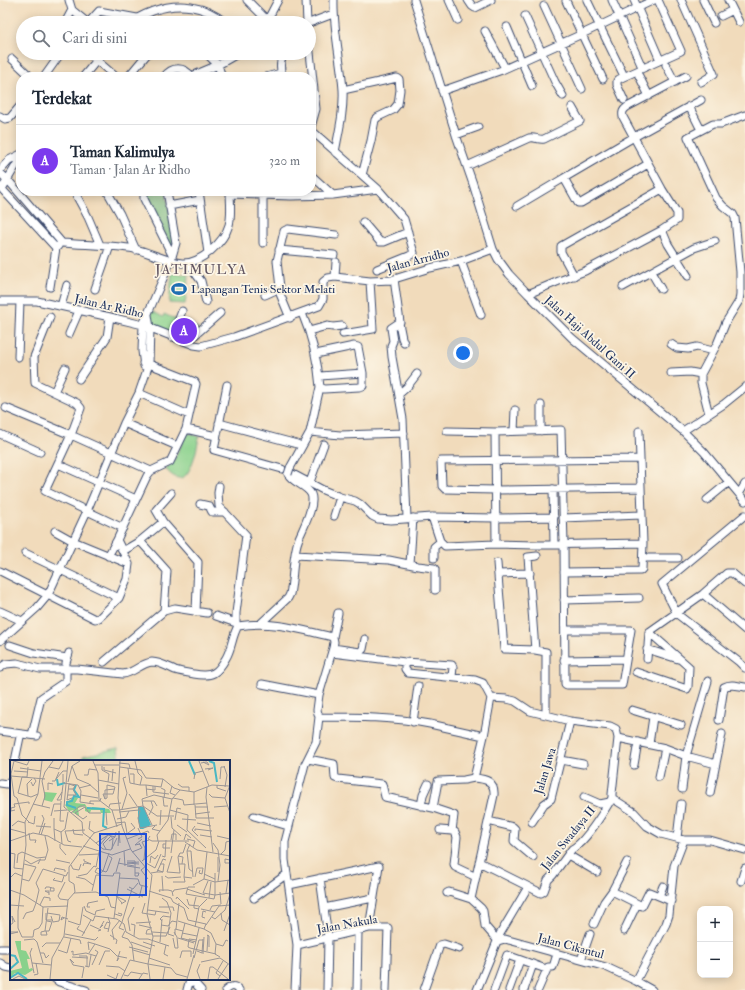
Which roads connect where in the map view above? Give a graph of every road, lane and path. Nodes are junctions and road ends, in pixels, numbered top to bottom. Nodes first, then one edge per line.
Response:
1 (69, 0) edge
2 (247, 0) edge
3 (278, 0) edge
4 (306, 0) edge
5 (334, 0) edge
6 (414, 0) edge
7 (449, 0) edge
8 (468, 0) edge
9 (491, 0) edge
10 (587, 0) edge
11 (612, 0) edge
12 (634, 0) edge
13 (654, 0) edge
14 (658, 0) edge
15 (681, 0) edge
16 (703, 0) edge
17 (728, 0) edge
18 (566, 1) edge
19 (544, 6) dead end
20 (638, 8) junction
21 (72, 10) junction
22 (334, 14) junction
23 (69, 16) edge
24 (79, 16) edge
25 (94, 16) edge
26 (118, 16) edge
27 (143, 16) edge
28 (215, 16) edge
29 (262, 16) edge
30 (270, 16) edge
31 (307, 16) edge
32 (525, 16) dead end
33 (619, 16) junction
34 (316, 20) edge
35 (458, 20) dead end
36 (739, 22) dead end
37 (714, 23) dead end
38 (600, 26) junction
39 (507, 27) dead end
40 (485, 32) dead end
41 (582, 34) junction
42 (561, 44) junction
43 (542, 53) junction
44 (12, 59) dead end
45 (56, 60) edge
46 (96, 60) joint
47 (142, 60) edge
48 (213, 60) edge
49 (227, 60) edge
50 (281, 60) edge
51 (311, 60) edge
52 (660, 60) junction
53 (521, 62) junction
54 (218, 65) junction
55 (666, 65) dead end
56 (642, 68) junction
57 (501, 70) junction
58 (26, 72) edge
59 (48, 72) edge
60 (87, 72) edge
61 (110, 72) edge
62 (132, 72) edge
63 (168, 72) edge
64 (187, 72) edge
65 (201, 72) edge
66 (220, 72) edge
67 (282, 72) edge
68 (312, 72) edge
69 (624, 76) junction
70 (639, 76) dead end
71 (686, 76) dead end
72 (603, 80) dead end
73 (675, 82) junction
74 (701, 82) dead end
75 (532, 86) dead end
76 (582, 89) dead end
77 (343, 90) junction
78 (442, 91) junction
79 (563, 96) dead end
80 (649, 96) junction
81 (624, 100) dead end
82 (701, 100) dead end
83 (690, 106) junction
84 (572, 107) dead end
85 (16, 111) edge
86 (745, 115) edge
87 (0, 116) edge
88 (478, 127) dead end
89 (701, 130) junction
90 (316, 133) edge
91 (456, 136) junction
92 (634, 137) junction
93 (335, 152) junction
94 (16, 156) edge
95 (648, 164) junction
96 (16, 166) edge
97 (467, 166) junction
98 (0, 170) edge
99 (0, 173) edge
100 (362, 174) junction
101 (564, 178) junction
102 (316, 179) edge
103 (8, 180) junction
104 (1, 188) edge
105 (378, 189) junction
106 (662, 189) junction
107 (16, 190) edge
108 (316, 194) edge
109 (334, 194) junction
110 (20, 196) edge
111 (77, 196) edge
112 (110, 196) edge
113 (144, 196) edge
114 (168, 196) edge
115 (199, 196) edge
116 (230, 196) edge
117 (263, 196) edge
118 (200, 200) junction
119 (170, 206) junction
120 (517, 206) dead end
121 (363, 222) dead end
122 (662, 230) junction
123 (408, 232) junction
124 (336, 234) dead end
125 (715, 241) dead end
126 (263, 243) dead end
127 (100, 245) junction
128 (59, 246) junction
129 (110, 246) junction
130 (493, 249) junction
131 (136, 250) junction
132 (279, 250) junction
133 (208, 253) junction
134 (172, 257) junction
135 (676, 257) junction
136 (461, 261) junction
137 (188, 263) junction
138 (377, 269) dead end
139 (742, 271) edge
140 (651, 272) junction
141 (574, 276) junction
142 (688, 276) dead end
143 (335, 277) junction
144 (391, 280) junction
145 (370, 281) junction
146 (67, 285) dead end
147 (50, 287) dead end
148 (623, 287) dead end
149 (279, 288) junction
150 (95, 289) dead end
151 (661, 289) dead end
152 (528, 294) junction
153 (265, 295) dead end
154 (0, 301) edge
155 (20, 302) junction
156 (206, 302) dead end
157 (61, 306) junction
158 (79, 311) junction
159 (182, 311) dead end
160 (220, 313) dead end
161 (302, 313) junction
162 (481, 315) dead end
163 (50, 317) dead end
164 (110, 317) junction
165 (290, 318) junction
166 (399, 323) junction
167 (342, 326) dead end
168 (147, 327) junction
169 (309, 331) junction
170 (70, 334) dead end
171 (343, 334) dead end
172 (172, 337) junction
173 (187, 342) junction
174 (404, 343) dead end
175 (671, 344) dead end
176 (713, 351) junction
177 (316, 354) junction
178 (18, 357) dead end
179 (146, 363) junction
180 (65, 368) dead end
181 (363, 373) junction
182 (418, 374) dead end
183 (671, 374) dead end
184 (701, 374) junction
185 (320, 376) junction
186 (79, 379) dead end
187 (227, 385) dead end
188 (320, 387) junction
189 (745, 387) edge
190 (54, 392) junction
191 (139, 393) junction
192 (399, 394) junction
193 (541, 405) dead end
194 (6, 408) dead end
195 (515, 410) dead end
196 (709, 414) junction
197 (189, 416) junction
198 (124, 423) junction
199 (219, 423) junction
200 (186, 429) junction
201 (541, 430) junction
202 (446, 431) dead end
203 (514, 431) junction
204 (639, 431) dead end
205 (683, 431) junction
206 (310, 432) junction
207 (495, 432) junction
208 (404, 433) junction
209 (0, 434) edge
210 (71, 435) junction
211 (215, 436) junction
212 (297, 444) dead end
213 (324, 444) dead end
214 (177, 446) junction
215 (40, 452) dead end
216 (112, 453) junction
217 (640, 459) junction
218 (561, 460) junction
219 (495, 461) junction
220 (58, 464) junction
221 (151, 471) junction
222 (287, 471) junction
223 (310, 482) junction
224 (729, 482) junction
225 (100, 483) junction
226 (745, 484) edge
227 (219, 486) dead end
228 (641, 488) junction
229 (553, 489) junction
230 (562, 489) junction
231 (496, 490) junction
232 (171, 493) dead end
233 (739, 494) junction
234 (340, 497) junction
235 (136, 499) junction
236 (707, 500) dead end
237 (745, 501) edge
238 (200, 504) dead end
239 (87, 512) junction
240 (225, 512) junction
241 (642, 515) junction
242 (745, 515) edge
243 (334, 516) dead end
244 (432, 517) junction
245 (554, 517) junction
246 (410, 518) junction
247 (496, 518) junction
248 (563, 518) junction
249 (163, 522) junction
250 (123, 528) junction
251 (55, 531) dead end
252 (117, 540) junction
253 (73, 541) junction
254 (140, 541) junction
255 (440, 542) junction
256 (643, 543) junction
257 (496, 544) junction
258 (554, 544) junction
259 (564, 544) junction
260 (123, 552) junction
261 (25, 553) dead end
262 (295, 554) junction
263 (108, 556) junction
264 (537, 556) dead end
265 (434, 558) dead end
266 (643, 558) junction
267 (678, 558) dead end
268 (497, 563) dead end
269 (129, 564) junction
270 (410, 564) junction
271 (60, 570) junction
272 (0, 571) edge
273 (564, 572) junction
274 (530, 573) junction
275 (498, 574) junction
276 (745, 584) edge
277 (435, 590) dead end
278 (703, 594) junction
279 (48, 595) junction
280 (119, 598) junction
281 (639, 598) dead end
282 (564, 600) junction
283 (0, 611) edge
284 (164, 611) junction
285 (196, 612) junction
286 (207, 613) dead end
287 (338, 613) dead end
288 (677, 614) junction
289 (216, 616) dead end
290 (22, 621) junction
291 (260, 624) junction
292 (237, 625) junction
293 (565, 630) junction
294 (745, 630) edge
295 (649, 632) junction
296 (332, 637) junction
297 (365, 639) dead end
298 (0, 641) edge
299 (10, 645) dead end
300 (647, 649) junction
301 (332, 650) junction
302 (535, 650) junction
303 (626, 658) junction
304 (647, 659) dead end
305 (564, 660) junction
306 (681, 660) junction
307 (104, 662) dead end
308 (405, 662) junction
309 (0, 668) edge
310 (745, 668) edge
311 (66, 669) junction
312 (636, 672) dead end
313 (452, 678) junction
314 (708, 681) dead end
315 (262, 684) dead end
316 (418, 686) dead end
317 (745, 687) edge
318 (318, 694) junction
319 (491, 698) junction
320 (632, 710) dead end
321 (546, 714) junction
322 (319, 717) junction
323 (653, 717) junction
324 (718, 720) dead end
325 (570, 721) junction
326 (412, 722) junction
327 (681, 725) dead end
328 (0, 731) edge
329 (722, 734) dead end
330 (484, 736) junction
331 (20, 737) dead end
332 (618, 738) junction
333 (638, 742) junction
334 (649, 744) junction
335 (665, 748) junction
336 (686, 756) junction
337 (308, 759) junction
338 (15, 760) edge
339 (561, 760) junction
340 (583, 764) dead end
341 (716, 764) junction
342 (634, 765) dead end
343 (659, 777) dead end
344 (474, 778) junction
345 (10, 781) edge
346 (0, 783) edge
347 (428, 784) dead end
348 (682, 789) dead end
349 (710, 793) dead end
350 (584, 797) dead end
351 (611, 800) junction
352 (681, 804) dead end
353 (421, 806) junction
354 (433, 808) junction
355 (254, 816) dead end
356 (488, 821) junction
357 (532, 822) dead end
358 (288, 826) junction
359 (440, 830) dead end
360 (452, 831) junction
361 (677, 838) junction
362 (684, 840) junction
363 (745, 850) edge
364 (568, 855) junction
365 (533, 857) dead end
366 (479, 862) junction
367 (627, 862) dead end
368 (745, 868) edge
369 (597, 872) dead end
370 (287, 874) junction
371 (476, 876) junction
372 (320, 878) junction
373 (741, 881) dead end
374 (289, 885) junction
375 (663, 886) dead end
376 (528, 887) junction
377 (612, 891) junction
378 (447, 893) dead end
379 (659, 896) junction
380 (254, 898) dead end
381 (373, 898) junction
382 (470, 899) junction
383 (671, 901) junction
384 (637, 904) junction
385 (324, 908) junction
386 (594, 924) dead end
387 (368, 928) junction
388 (358, 931) junction
389 (624, 931) dead end
390 (590, 934) dead end
391 (328, 937) junction
392 (498, 941) junction
393 (297, 946) junction
394 (460, 949) dead end
395 (557, 954) junction
396 (520, 960) junction
397 (581, 960) junction
398 (0, 963) edge
399 (534, 964) junction
400 (10, 968) edge
401 (546, 969) junction
402 (56, 980) edge
403 (190, 980) edge
404 (191, 980) edge
405 (636, 981) junction
406 (68, 987) edge
407 (86, 990) edge
408 (186, 990) edge
409 (201, 990) edge
410 (226, 990) edge
411 (239, 990) edge
412 (295, 990) edge
413 (327, 990) edge
414 (357, 990) edge
415 (386, 990) edge
416 (424, 990) edge
417 (477, 990) edge
418 (494, 990) edge
419 (509, 990) edge
420 (524, 990) edge
421 (538, 990) edge
422 (638, 990) edge
423 (652, 990) edge

1 - 21 street
2 - 29 street
3 - 30 street
4 - 31 street
5 - 22 street
6 - 78 street, Jalan Haji Abdul Gani II
7 - 35 street
8 - 9 street
10 - 38 street
11 - 33 street
12 - 20 street
13 - 20 street
14 - 52 street
15 - 74 street
16 - 37 street
17 - 36 street
18 - 41 street
19 - 42 street
20 - 33 street
20 - 52 street
21 - 23 street
21 - 24 street
22 - 34 street
22 - 77 street
25 - 26 street
27 - 28 street
32 - 43 street
33 - 38 street
33 - 56 street
38 - 41 street
38 - 69 street
39 - 53 street
40 - 57 street
41 - 42 street
41 - 72 street
42 - 43 street
42 - 76 street
43 - 53 street
43 - 79 street
44 - 58 street
45 - 59 street
46 - 60 street
46 - 61 street
47 - 62 street
48 - 54 street
49 - 54 street
50 - 67 street
51 - 68 street
52 - 56 street
53 - 57 street
53 - 75 street
54 - 65 street
54 - 66 street
55 - 73 street
56 - 69 street
57 - 78 street
63 - 64 street
69 - 81 street
70 - 80 street
71 - 73 street
73 - 80 street
77 - 93 street
77 - 100 street
78 - 91 street, Jalan Haji Abdul Gani II
80 - 92 street
82 - 83 street
83 - 89 street
83 - 92 street
84 - 97 street
85 - 87 street
86 - 89 street
88 - 91 street
89 - 139 street
90 - 93 street
91 - 97 street, Jalan Haji Abdul Gani II
92 - 95 street
92 - 101 street
93 - 100 street
94 - 98 street
95 - 101 street
95 - 106 street
96 - 103 street
97 - 130 street, Jalan Haji Abdul Gani II
99 - 103 street
100 - 105 street
101 - 120 street
102 - 109 street
103 - 104 street
103 - 107 street
104 - 128 street
105 - 109 street
105 - 123 street
106 - 122 street
106 - 141 street
108 - 109 street
110 - 128 street
111 - 127 street
112 - 131 street
113 - 134 street
114 - 119 street
115 - 118 street
116 - 133 street
117 - 126 street
118 - 119 street
118 - 133 street
119 - 134 street
121 - 123 street
122 - 135 street
122 - 141 street
123 - 138 street
124 - 132 street
125 - 135 street
127 - 128 street
127 - 129 street
128 - 147 street
129 - 131 street
129 - 150 street
130 - 136 street, Jalan Arridho
130 - 152 street, Jalan Haji Abdul Gani II
131 - 134 street
132 - 143 street
132 - 149 street
133 - 137 street
134 - 137 street
134 - 168 street
135 - 140 street
135 - 142 street
136 - 144 street, Jalan Arridho
136 - 162 street
137 - 156 street
139 - 176 street
140 - 148 street
140 - 151 street
141 - 152 street
143 - 145 street, Jalan Arridho
143 - 161 street
144 - 145 street, Jalan Arridho
144 - 166 street
145 - 171 street
146 - 157 street
149 - 153 street
149 - 165 street
152 - 205 street, Jalan Haji Abdul Gani II
154 - 155 street, Jalan Ar Ridho
155 - 157 street, Jalan Ar Ridho
155 - 178 street
157 - 158 street, Jalan Ar Ridho
158 - 164 street, Jalan Ar Ridho
158 - 170 street
159 - 172 street
160 - 173 street
161 - 165 street
161 - 169 street
163 - 190 street
164 - 168 street, Jalan Ar Ridho
164 - 186 street
165 - 173 street, Jalan Ar Ridho
166 - 174 street
166 - 192 street
167 - 169 street
168 - 172 street, Jalan Ar Ridho
168 - 179 street
169 - 177 street
172 - 173 street, Jalan Ar Ridho
175 - 176 street
176 - 184 street
177 - 181 street
177 - 185 street
179 - 191 street
179 - 197 street
180 - 190 street
181 - 185 street
181 - 188 street
182 - 192 street
183 - 184 street
184 - 196 street
185 - 188 street
187 - 199 street
188 - 206 street
189 - 196 street
190 - 210 street
191 - 197 street
191 - 198 street
192 - 208 street
193 - 201 street
194 - 210 street
195 - 203 street
196 - 205 street
197 - 200 street
198 - 214 street
198 - 216 street
199 - 211 street
199 - 212 street
200 - 211 street
200 - 214 street
201 - 203 street
201 - 218 street
202 - 207 street
203 - 207 street
204 - 217 street
205 - 224 street, Jalan Haji Abdul Gani II
206 - 208 street
206 - 222 street
207 - 219 street
208 - 246 street
209 - 215 street
210 - 216 street
210 - 220 street
211 - 222 street
213 - 223 street
214 - 221 street
216 - 221 street
216 - 225 street
217 - 218 street
217 - 228 street
218 - 219 street
218 - 230 street
219 - 231 street
219 - 231 street
220 - 225 street
220 - 239 street
221 - 235 street
222 - 223 street
222 - 262 street
223 - 234 street
224 - 233 street, Jalan Haji Abdul Gani II
224 - 236 street
225 - 235 street
225 - 239 street
226 - 233 street
227 - 240 street
228 - 230 street
228 - 241 street
229 - 230 street
229 - 231 street
229 - 245 street
230 - 248 street
231 - 247 street
232 - 249 street
233 - 237 street, Jalan Haji Abdul Gani II
234 - 243 street
234 - 246 street
235 - 250 street
238 - 240 street
239 - 250 street
239 - 253 street
240 - 292 street
241 - 248 street
241 - 256 street
242 - 288 street
244 - 246 street
244 - 247 street
244 - 255 street
245 - 247 street
245 - 258 street
246 - 270 street
247 - 257 street
248 - 259 street
249 - 254 street
249 - 285 street
250 - 252 street
251 - 253 street
252 - 260 street
252 - 263 street
253 - 263 street
253 - 271 street
254 - 260 street
254 - 284 street
255 - 257 street
255 - 265 street
256 - 259 street
256 - 266 street
257 - 258 street
258 - 259 street
259 - 273 street
260 - 269 street
261 - 271 street
262 - 270 street
262 - 291 street
263 - 269 street
264 - 274 street
266 - 267 street
266 - 273 street
268 - 275 street
269 - 280 street
270 - 277 street
271 - 279 street
271 - 280 street
272 - 279 street
273 - 282 street
274 - 275 street
274 - 302 street
275 - 302 street
276 - 278 street
278 - 288 street
278 - 294 street
279 - 280 street
279 - 290 street
281 - 282 street
282 - 293 street
283 - 290 street
284 - 285 street
284 - 307 street
285 - 286 street
287 - 296 street
288 - 295 street
288 - 310 street
289 - 292 street
290 - 298 street
291 - 292 street
291 - 296 street
292 - 311 street
293 - 303 street
293 - 305 street
295 - 300 street
295 - 306 street
296 - 301 street
297 - 301 street
299 - 311 street
300 - 304 street
300 - 306 street
301 - 308 street
301 - 318 street
302 - 321 street
303 - 305 street
303 - 305 street
306 - 312 street
308 - 313 street
308 - 313 street
309 - 311 street
311 - 328 street
313 - 319 street
314 - 336 street
315 - 318 street
316 - 326 street
317 - 324 street
318 - 322 street
319 - 321 street
319 - 330 street
320 - 323 street
321 - 325 street
322 - 326 street
322 - 337 street
323 - 327 street
323 - 334 street
325 - 332 street
325 - 339 street, Jalan Jawa
326 - 330 street
329 - 341 street
330 - 344 street
331 - 338 street
332 - 333 street
332 - 351 street
333 - 334 street
333 - 342 street
334 - 335 street
335 - 336 street
335 - 343 street
336 - 341 street
336 - 348 street
337 - 353 street
337 - 358 street
339 - 340 street
339 - 357 street, Jalan Jawa
341 - 349 street
344 - 354 street
344 - 356 street
345 - 346 street
347 - 353 street
350 - 351 street
351 - 361 street
351 - 364 street, Jalan Swadaya II
352 - 361 street
353 - 354 street
354 - 360 street
355 - 358 street
356 - 365 street
356 - 366 street
358 - 370 street
359 - 360 street
360 - 371 street
361 - 362 street
362 - 363 street
362 - 383 street
364 - 369 street
364 - 376 street, Jalan Swadaya II
366 - 371 street
366 - 376 street, Jalan Swadaya II
367 - 377 street
368 - 373 street
370 - 374 street
370 - 380 street
371 - 382 street
372 - 374 street
372 - 381 street
372 - 385 street
374 - 393 street
375 - 379 street
376 - 392 street
377 - 384 street
377 - 386 street
378 - 382 street
379 - 383 street
379 - 384 street
381 - 385 street
381 - 387 street
382 - 392 street
383 - 405 street
384 - 389 street
385 - 391 street
387 - 388 street, Jalan Nakula
387 - 415 street, Jalan Nakula
388 - 391 street, Jalan Nakula
388 - 414 street
390 - 397 street
391 - 393 street, Jalan Nakula
391 - 413 street
392 - 395 street, Jalan Cikantul
392 - 417 street
393 - 412 street
394 - 416 street
395 - 397 street, Jalan Cikantul
395 - 401 street
396 - 399 street
396 - 418 street
396 - 419 street
397 - 405 street, Jalan Cikantul
398 - 400 street
399 - 401 street
399 - 420 street
401 - 421 street
402 - 406 street
403 - 408 street
404 - 409 street
405 - 422 street
405 - 423 street, Jalan Cikantul
406 - 407 street
410 - 411 street

